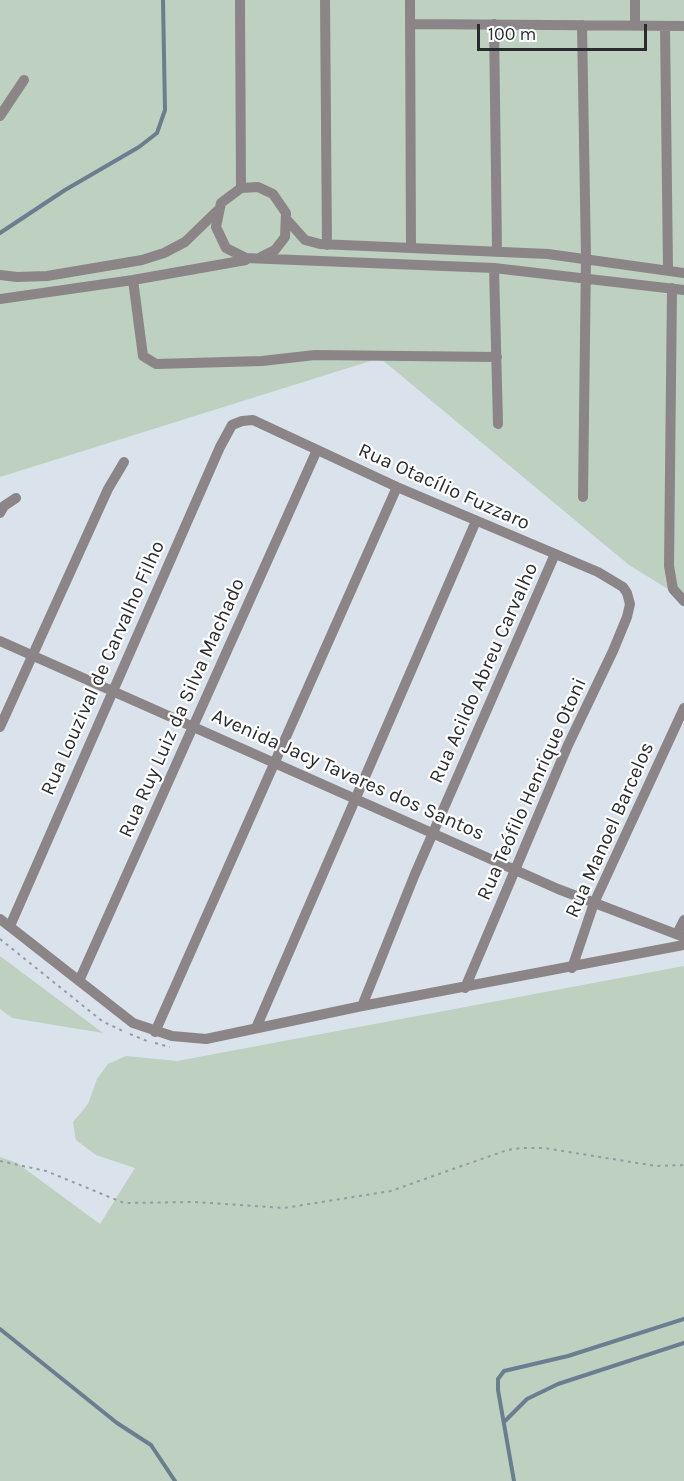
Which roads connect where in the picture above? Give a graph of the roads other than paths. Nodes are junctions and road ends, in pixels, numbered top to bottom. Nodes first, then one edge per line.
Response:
1 (240, 0) edge
2 (325, 0) edge
3 (410, 0) edge
4 (635, 0) edge
5 (410, 24) junction
6 (494, 24) junction
7 (582, 25) junction
8 (635, 25) junction
9 (665, 26) junction
10 (684, 26) edge
11 (24, 80) dead end
12 (0, 116) edge
13 (241, 188) junction
14 (218, 210) junction
15 (288, 221) junction
16 (327, 245) junction
17 (411, 248) junction
18 (497, 250) junction
19 (257, 258) junction
20 (586, 258) junction
21 (494, 268) junction
22 (668, 270) junction
23 (684, 273) edge
24 (0, 275) edge
25 (585, 278) junction
26 (133, 280) junction
27 (672, 288) junction
28 (684, 290) edge
29 (0, 299) edge
30 (497, 357) junction
31 (498, 424) dead end
32 (232, 425) joint
33 (317, 450) junction
34 (123, 462) dead end
35 (397, 487) junction
36 (583, 497) dead end
37 (16, 498) dead end
38 (0, 513) edge
39 (476, 521) junction
40 (555, 554) junction
41 (684, 601) edge
42 (630, 604) joint
43 (0, 641) edge
44 (34, 655) junction
45 (114, 691) junction
46 (684, 708) edge
47 (193, 725) junction
48 (0, 727) edge
49 (275, 762) junction
50 (355, 799) junction
51 (433, 831) junction
52 (514, 868) junction
53 (594, 903) junction
54 (0, 919) edge
55 (684, 920) edge
56 (10, 926) junction
57 (681, 936) edge
58 (684, 945) edge
59 (572, 968) junction
60 (79, 981) junction
61 (465, 988) junction
62 (362, 1006) junction
63 (256, 1028) junction
64 (155, 1032) junction

1 - 13 street
2 - 16 street
3 - 5 street
4 - 8 street
5 - 6 street
5 - 17 street
6 - 7 street
6 - 18 street
7 - 8 street
7 - 20 street
8 - 9 street
9 - 10 street
9 - 22 street
11 - 12 street
13 - 14 street
13 - 15 street
14 - 19 street
14 - 24 street
15 - 16 street
15 - 19 street
16 - 17 street
17 - 18 street
18 - 20 street
19 - 21 street
19 - 26 street
20 - 22 street
20 - 25 street
21 - 25 street
21 - 30 street
22 - 23 street
25 - 27 street
25 - 36 street
26 - 29 street
26 - 30 street
27 - 28 street
27 - 41 street
30 - 31 street
32 - 33 street, Rua Otacílio Fuzzaro
32 - 45 street, Rua Louzival de Carvalho Filho
33 - 35 street, Rua Otacílio Fuzzaro
33 - 47 street, Rua Ruy Luiz da Silva Machado
34 - 44 street
35 - 39 street, Rua Otacílio Fuzzaro
35 - 49 street
37 - 38 street
39 - 40 street, Rua Otacílio Fuzzaro
39 - 50 street
40 - 42 street, Rua Otacílio Fuzzaro
40 - 51 street, Rua Acildo Abreu Carvalho
42 - 52 street, Rua Teófilo Henrique Otoni
43 - 44 street, Avenida Jacy Tavares dos Santos
44 - 45 street, Avenida Jacy Tavares dos Santos
44 - 48 street
45 - 47 street, Avenida Jacy Tavares dos Santos
45 - 56 street, Rua Louzival de Carvalho Filho
46 - 53 street, Rua Manoel Barcelos
47 - 49 street, Avenida Jacy Tavares dos Santos
47 - 60 street, Rua Ruy Luiz da Silva Machado
49 - 50 street, Avenida Jacy Tavares dos Santos
49 - 64 street
50 - 51 street, Avenida Jacy Tavares dos Santos
50 - 63 street
51 - 52 street, Avenida Jacy Tavares dos Santos
51 - 62 street, Rua Acildo Abreu Carvalho
52 - 53 street, Avenida Jacy Tavares dos Santos
52 - 61 street, Rua Teófilo Henrique Otoni
53 - 57 street, Avenida Jacy Tavares dos Santos
53 - 59 street, Rua Manoel Barcelos
54 - 56 street
55 - 57 street
56 - 60 street
58 - 59 street
59 - 61 street
60 - 64 street
61 - 62 street
62 - 63 street
63 - 64 street

